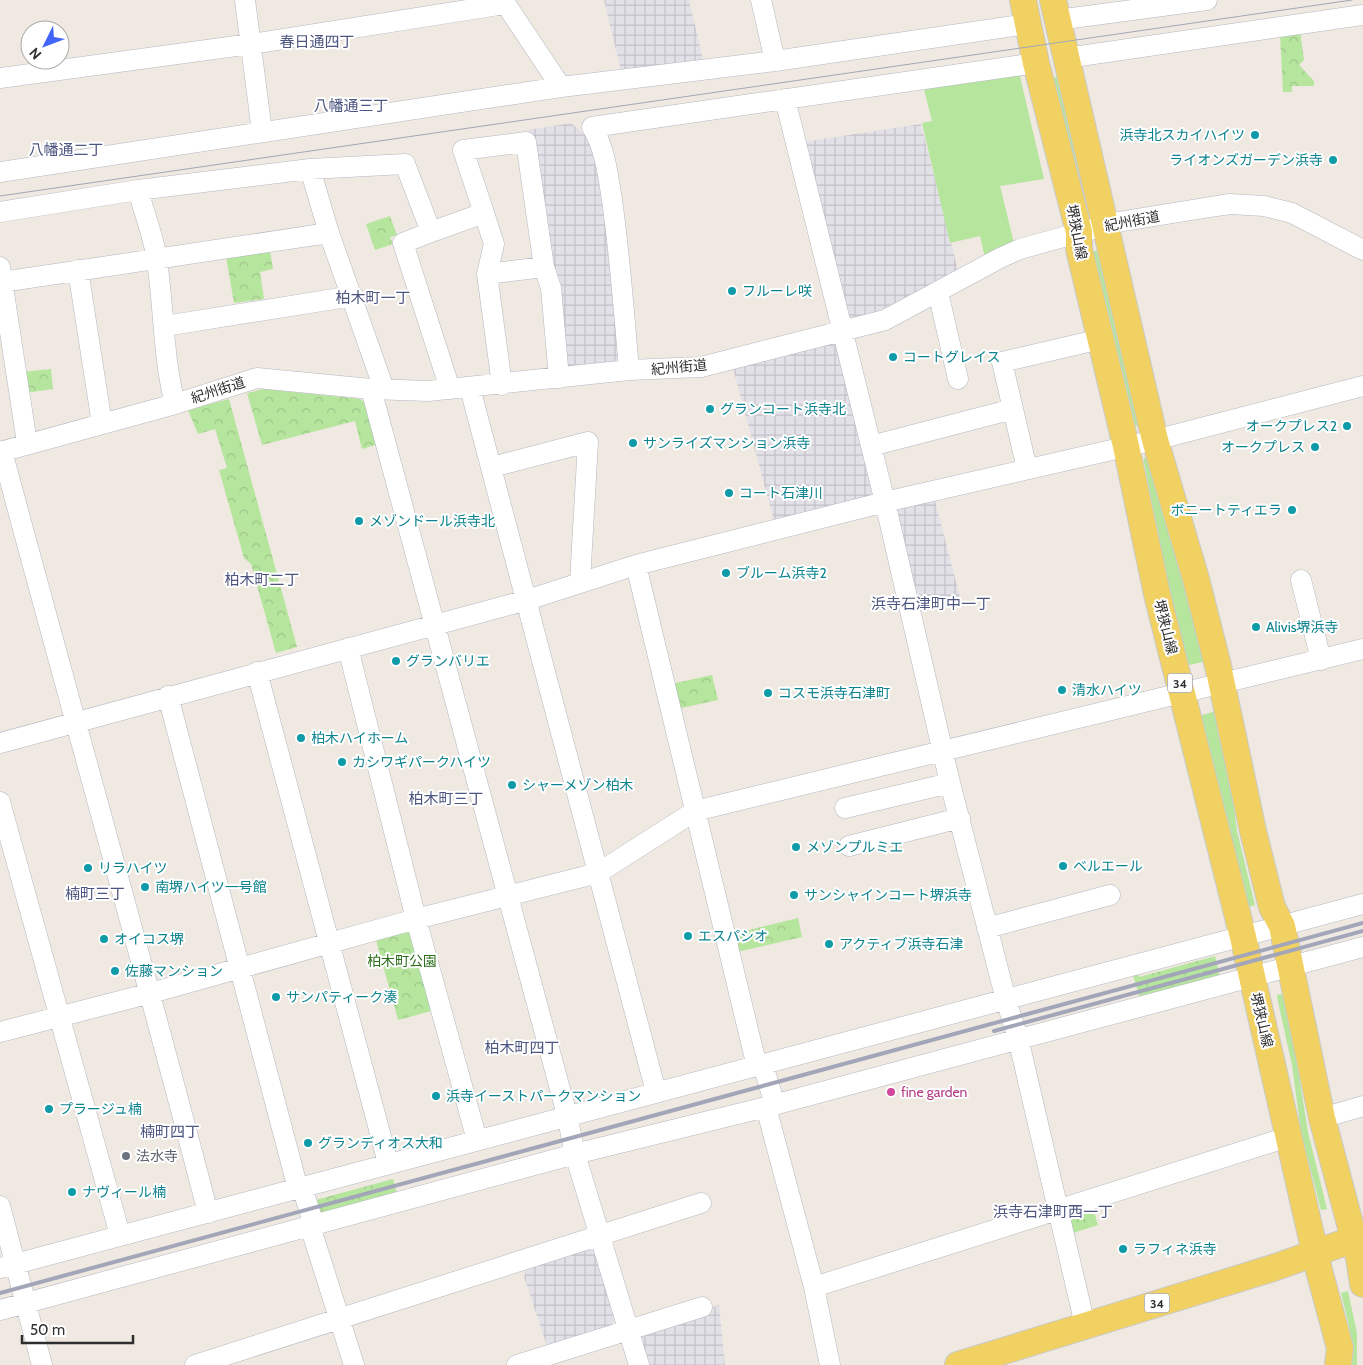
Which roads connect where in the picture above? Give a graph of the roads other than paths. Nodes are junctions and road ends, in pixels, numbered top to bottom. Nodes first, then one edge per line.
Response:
1 (245, 0) edge
2 (760, 0) edge
3 (1207, 0) edge
4 (504, 2) edge
5 (1055, 10) edge
6 (1025, 12) edge
7 (1363, 15) edge
8 (251, 44) junction
9 (1066, 58) junction
10 (775, 61) junction
11 (1036, 63) junction
12 (0, 78) edge
13 (560, 87) junction
14 (785, 99) junction
15 (262, 132) junction
16 (310, 169) junction
17 (0, 172) edge
18 (138, 190) junction
19 (0, 212) edge
20 (484, 213) junction
21 (1104, 226) junction
22 (431, 232) junction
23 (1079, 232) junction
24 (329, 233) junction
25 (1363, 250) edge
26 (157, 258) junction
27 (544, 267) junction
28 (78, 270) junction
29 (487, 274) junction
30 (1, 275) edge
31 (938, 292) junction
32 (353, 296) junction
33 (165, 326) junction
34 (842, 333) junction
35 (1101, 339) junction
36 (629, 370) junction
37 (559, 378) junction
38 (958, 379) dead end
39 (502, 385) junction
40 (1363, 386) edge
41 (460, 388) junction
42 (378, 389) junction
43 (175, 404) junction
44 (1013, 409) junction
45 (102, 424) junction
46 (1155, 440) junction
47 (27, 443) junction
48 (871, 446) junction
49 (1126, 446) junction
50 (1, 452) edge
51 (492, 467) junction
52 (1027, 469) junction
53 (885, 502) junction
54 (636, 565) junction
55 (1301, 580) dead end
56 (580, 582) junction
57 (527, 600) junction
58 (435, 624) junction
59 (348, 648) junction
60 (1363, 649) edge
61 (1321, 660) junction
62 (257, 672) junction
63 (1222, 684) junction
64 (1182, 694) junction
65 (168, 696) junction
66 (74, 722) junction
67 (0, 743) edge
68 (943, 750) junction
69 (950, 783) junction
70 (0, 802) edge
71 (845, 808) dead end
72 (695, 812) junction
73 (960, 818) junction
74 (849, 846) dead end
75 (598, 873) junction
76 (1110, 896) dead end
77 (508, 898) junction
78 (1363, 904) edge
79 (416, 919) junction
80 (1282, 926) junction
81 (988, 928) junction
82 (1243, 937) junction
83 (328, 943) junction
84 (1363, 947) edge
85 (240, 967) junction
86 (1290, 968) junction
87 (1252, 978) junction
88 (151, 993) junction
89 (1006, 1000) junction
90 (58, 1017) junction
91 (0, 1032) edge
92 (1018, 1038) junction
93 (760, 1066) junction
94 (656, 1092) junction
95 (770, 1106) junction
96 (1363, 1106) edge
97 (567, 1115) junction
98 (1322, 1118) junction
99 (1288, 1137) junction
100 (478, 1140) junction
101 (575, 1154) junction
102 (388, 1163) junction
103 (300, 1188) junction
104 (701, 1203) dead end
105 (0, 1206) edge
106 (1058, 1211) junction
107 (208, 1213) junction
108 (312, 1226) junction
109 (120, 1234) junction
110 (600, 1236) junction
111 (1317, 1261) junction
112 (1361, 1262) edge
113 (8, 1265) edge
114 (814, 1287) junction
115 (26, 1303) junction
116 (702, 1307) dead end
117 (0, 1310) edge
118 (339, 1317) junction
119 (1085, 1325) junction
120 (628, 1330) junction
121 (42, 1365) edge
122 (194, 1365) edge
123 (354, 1365) edge
124 (517, 1365) edge
125 (639, 1365) edge
126 (830, 1365) edge
127 (958, 1365) edge
128 (1016, 1365) edge
129 (1338, 1365) edge

1 - 8 street
2 - 10 street
3 - 5 street
4 - 8 street
4 - 13 street
5 - 9 main road, 堺狭山線 / 34
6 - 10 street
6 - 11 main road, 堺狭山線 / 34
7 - 9 street
8 - 12 street
8 - 15 street
9 - 21 main road, 堺狭山線 / 34
10 - 13 street
11 - 14 street
11 - 23 main road, 堺狭山線 / 34
13 - 15 street
14 - 34 street
14 - 36 street
15 - 17 street
16 - 18 street
16 - 22 street
16 - 24 street
18 - 19 street
18 - 26 street
20 - 22 street
20 - 27 street
20 - 29 street
21 - 23 street, 紀州街道
21 - 25 street, 紀州街道
21 - 46 main road, 堺狭山線 / 34
22 - 41 street
23 - 31 street, 紀州街道
23 - 35 main road, 堺狭山線 / 34
24 - 26 street
24 - 32 street
26 - 28 street
26 - 33 street
27 - 29 street
27 - 37 street
28 - 30 street
28 - 45 street
29 - 39 street
30 - 47 street
31 - 34 street, 紀州街道
31 - 38 street
32 - 33 street
32 - 42 street
33 - 43 street
34 - 36 street, 紀州街道
34 - 48 street
35 - 44 street
35 - 49 main road, 堺狭山線 / 34
36 - 37 street, 紀州街道
37 - 39 street, 紀州街道
39 - 41 street, 紀州街道
40 - 46 street
41 - 42 street, 紀州街道
41 - 51 street
42 - 43 street, 紀州街道
42 - 58 street
43 - 45 street, 紀州街道
44 - 48 street
44 - 52 street
45 - 47 street, 紀州街道
46 - 49 street
46 - 63 main road, 堺狭山線 / 34
47 - 50 street, 紀州街道
48 - 53 street
49 - 52 street
49 - 64 main road, 堺狭山線 / 34
50 - 66 street
51 - 56 street
51 - 57 street
52 - 53 street
53 - 54 street
53 - 68 street
54 - 56 street
54 - 72 street
55 - 61 street
56 - 57 street
57 - 58 street
57 - 75 street
58 - 59 street
58 - 77 street
59 - 62 street
59 - 79 street
60 - 61 street
61 - 63 street
62 - 65 street
62 - 83 street
63 - 64 street
63 - 80 main road, 堺狭山線 / 34
64 - 68 street
64 - 82 main road, 堺狭山線 / 34
65 - 66 street
65 - 85 street
66 - 67 street
66 - 88 street
68 - 69 street
68 - 72 street
69 - 71 street
69 - 73 street
70 - 90 street
72 - 75 street
72 - 93 street
73 - 74 street
73 - 81 street
75 - 77 street
75 - 94 street
76 - 81 street
77 - 79 street
77 - 97 street
78 - 80 street
79 - 83 street
79 - 100 street
80 - 82 street
80 - 86 main road, 堺狭山線 / 34
81 - 89 street
82 - 87 main road, 堺狭山線 / 34
82 - 89 street
83 - 85 street
83 - 102 street
84 - 86 street
85 - 88 street
85 - 103 street
86 - 87 street
86 - 98 main road, 堺狭山線 / 34
87 - 92 street
87 - 99 main road, 堺狭山線 / 34
88 - 90 street
88 - 107 street
89 - 92 street
89 - 93 street
90 - 91 street
90 - 109 street
92 - 95 street
92 - 106 street
93 - 94 street
93 - 95 street
94 - 97 street
95 - 101 street
95 - 114 street
96 - 98 street
97 - 100 street
97 - 101 street
98 - 112 main road, 堺狭山線 / 34
99 - 106 street
99 - 111 main road, 堺狭山線 / 34
100 - 102 street
101 - 108 street
101 - 110 street
102 - 103 street
103 - 107 street
103 - 108 street
104 - 110 street
105 - 113 street
106 - 114 street
106 - 119 street
107 - 109 street
108 - 115 street
108 - 118 street
109 - 113 street
110 - 118 street
110 - 120 street
111 - 112 main road, 堺狭山線 / 34
111 - 119 main road, 堺狭山線 / 34
111 - 128 main road, 堺狭山線 / 34
111 - 129 main road, 堺狭山線 / 34
113 - 115 street
114 - 126 street
115 - 117 street
115 - 121 street
116 - 120 street
118 - 122 street
118 - 123 street
119 - 127 main road, 堺狭山線 / 34
120 - 124 street
120 - 125 street

